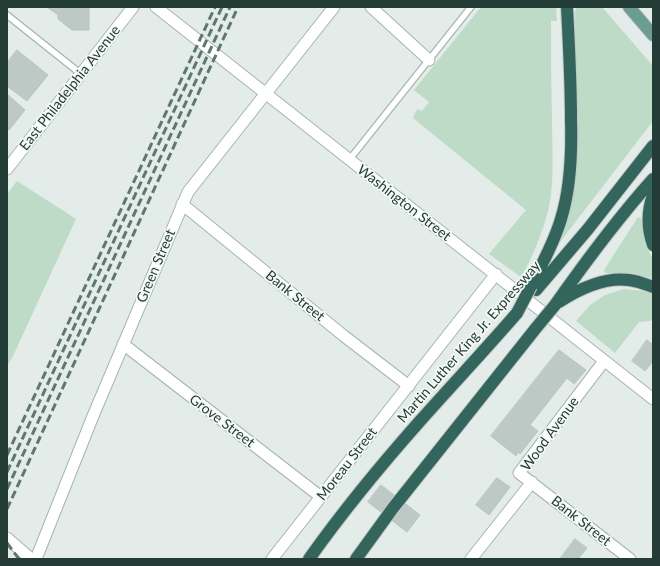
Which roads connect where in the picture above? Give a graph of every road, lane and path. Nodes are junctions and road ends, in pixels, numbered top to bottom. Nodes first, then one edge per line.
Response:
1 (133, 7) edge
2 (156, 7) edge
3 (334, 7) edge
4 (371, 7) edge
5 (471, 7) edge
6 (567, 7) edge
7 (629, 7) edge
8 (7, 15) edge
9 (653, 35) edge
10 (429, 60) junction
11 (81, 74) junction
12 (265, 94) junction
13 (653, 146) edge
14 (349, 160) junction
15 (7, 169) edge
16 (653, 179) edge
17 (653, 195) edge
18 (182, 204) junction
19 (653, 245) edge
20 (496, 274) junction
21 (653, 287) edge
22 (534, 288) junction
23 (555, 305) junction
24 (123, 344) junction
25 (604, 361) junction
26 (409, 386) junction
27 (653, 399) edge
28 (532, 482) junction
29 (321, 497) junction
30 (7, 538) edge
31 (31, 559) edge
32 (36, 559) edge
33 (272, 559) edge
34 (309, 559) edge
35 (356, 559) edge
36 (471, 559) edge
37 (630, 559) edge

1 - 11 street, East Philadelphia Avenue
2 - 12 street, Washington Street
3 - 12 street, Green Street
4 - 10 street
5 - 10 lane
6 - 22 highway
7 - 9 main road
8 - 11 lane
10 - 14 lane
11 - 15 street, East Philadelphia Avenue
12 - 14 street, Washington Street
12 - 18 street, Green Street
13 - 22 highway, Martin Luther King Jr. Expressway
14 - 20 street, Washington Street
16 - 23 highway
17 - 19 highway
18 - 24 street, Green Street
18 - 26 street, Bank Street
20 - 25 street, Washington Street
20 - 26 street, Moreau Street
21 - 23 highway
22 - 34 highway, Martin Luther King Jr. Expressway, bridge
23 - 35 highway, bridge
24 - 29 street, Grove Street
24 - 32 street, Green Street
25 - 27 street, Washington Street
25 - 28 street, Wood Avenue
26 - 29 street, Moreau Street
28 - 36 street, Wood Avenue
28 - 37 street, Bank Street
29 - 33 street, Moreau Street
30 - 31 street

